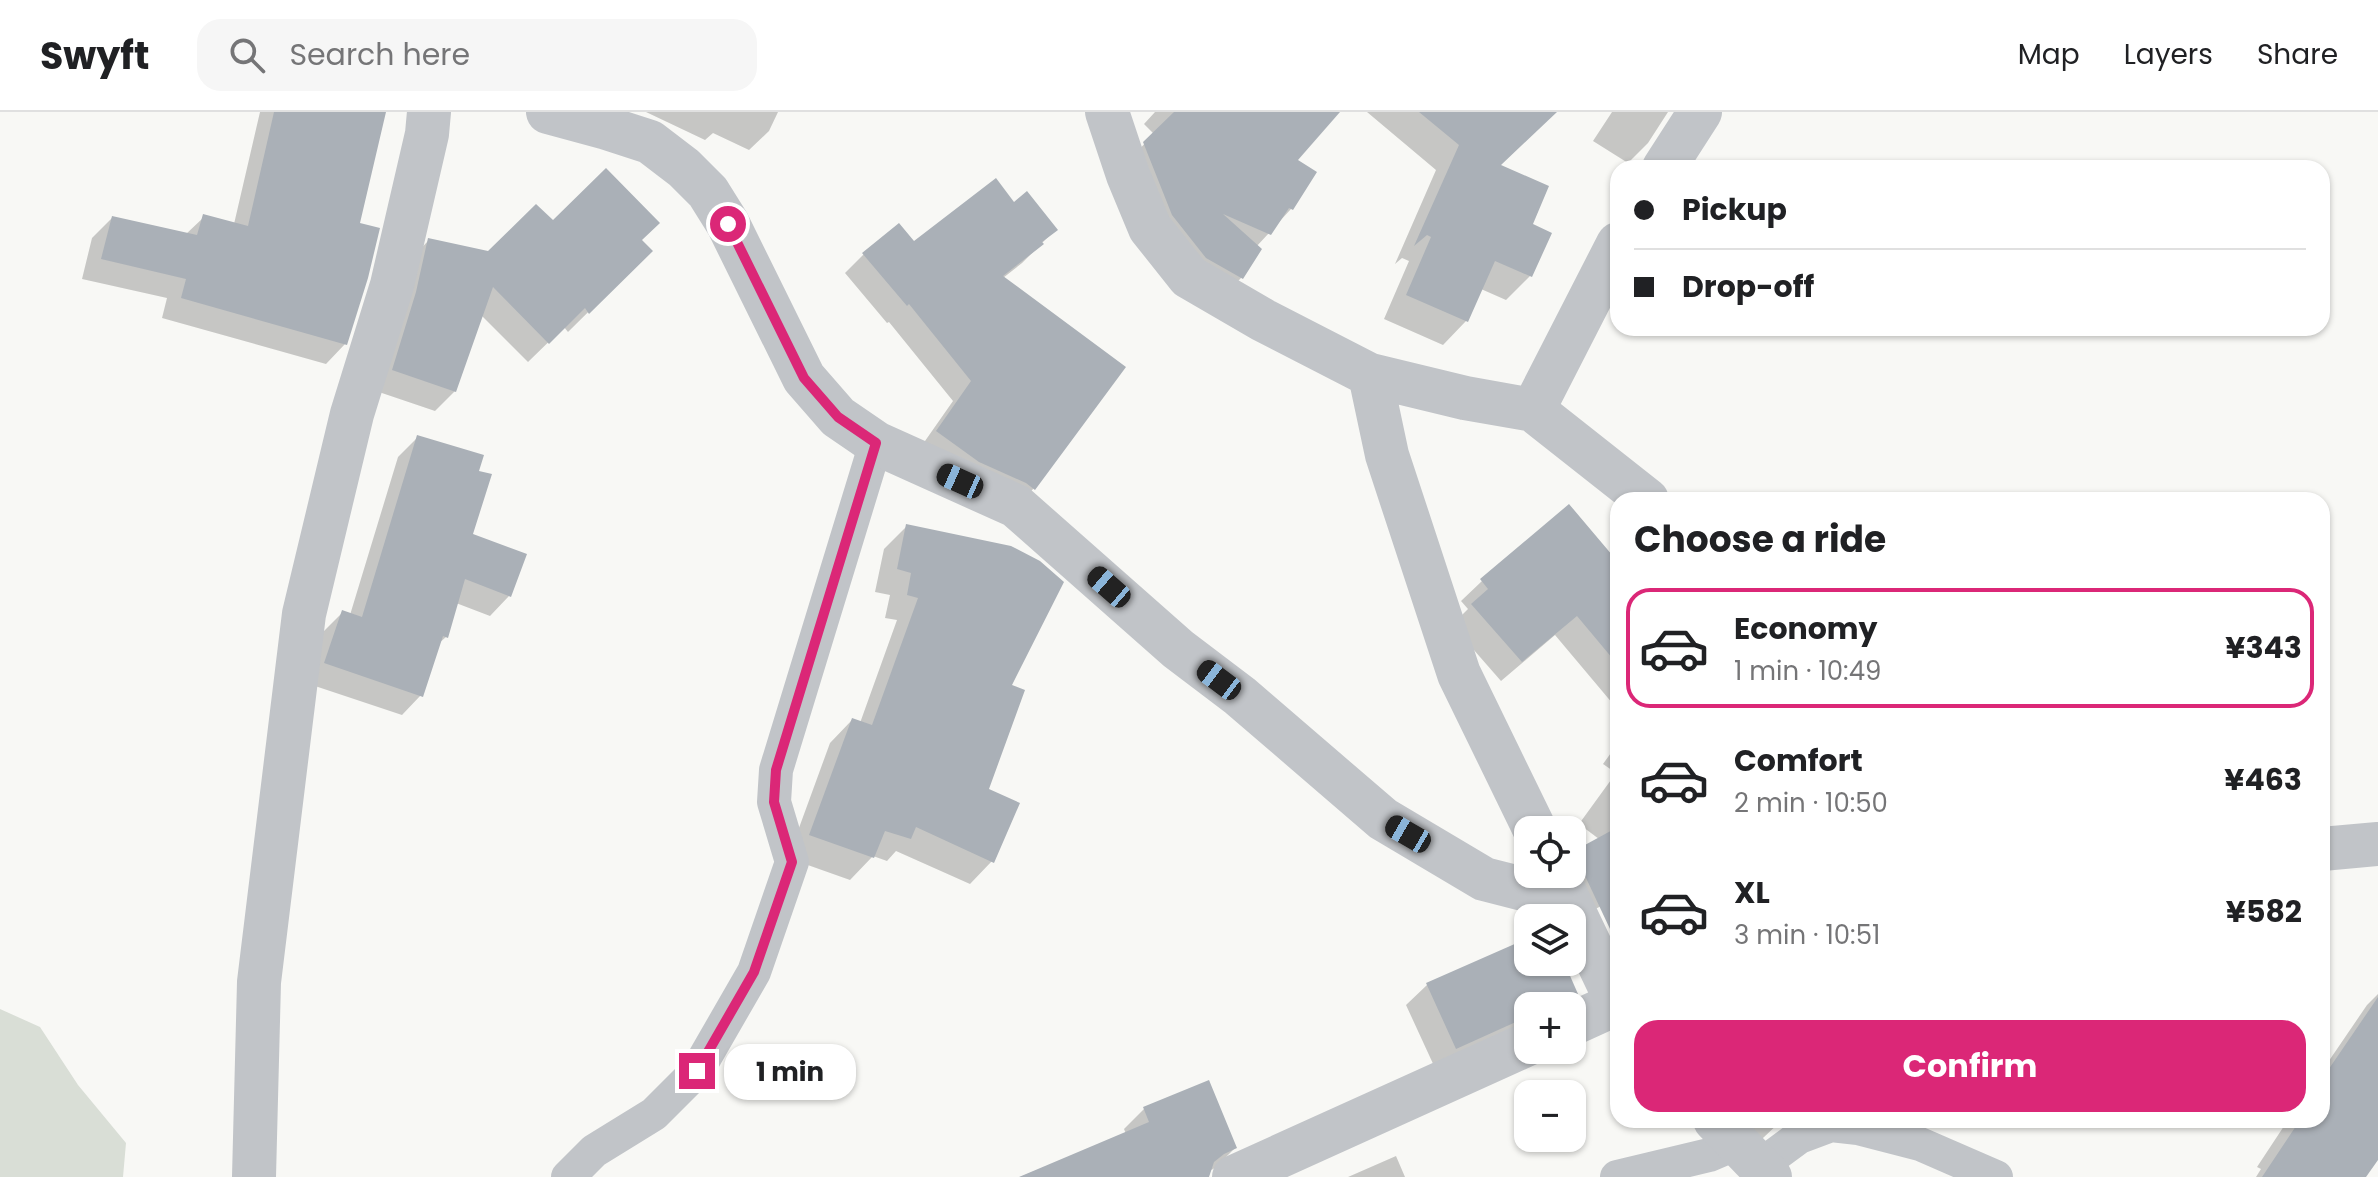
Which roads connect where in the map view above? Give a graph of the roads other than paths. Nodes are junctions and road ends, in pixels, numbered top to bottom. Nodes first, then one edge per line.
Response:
1 (429, 112) edge
2 (548, 112) edge
3 (1107, 112) edge
4 (1700, 112) edge
5 (1669, 160) edge
6 (1610, 260) edge
7 (1370, 375) junction
8 (1533, 410) junction
9 (876, 443) junction
10 (1637, 492) edge
11 (1528, 816) edge
12 (2378, 844) edge
13 (2330, 848) edge
14 (1514, 887) edge
15 (1563, 888) edge
16 (1610, 987) edge
17 (1610, 1007) edge
18 (1586, 1018) edge
19 (1514, 1050) edge
20 (1820, 1128) edge
21 (1858, 1128) edge
22 (1746, 1151) edge
23 (254, 1177) edge
24 (568, 1177) edge
25 (1234, 1177) edge
26 (1617, 1177) edge
27 (1996, 1177) edge

1 - 23 street
2 - 9 street
3 - 7 street
4 - 5 street
6 - 8 street
7 - 8 street
7 - 11 street
8 - 10 street
9 - 14 street
9 - 24 lane
12 - 13 street
15 - 16 street
17 - 18 street
19 - 25 street
20 - 22 lane
21 - 27 lane
22 - 26 lane

